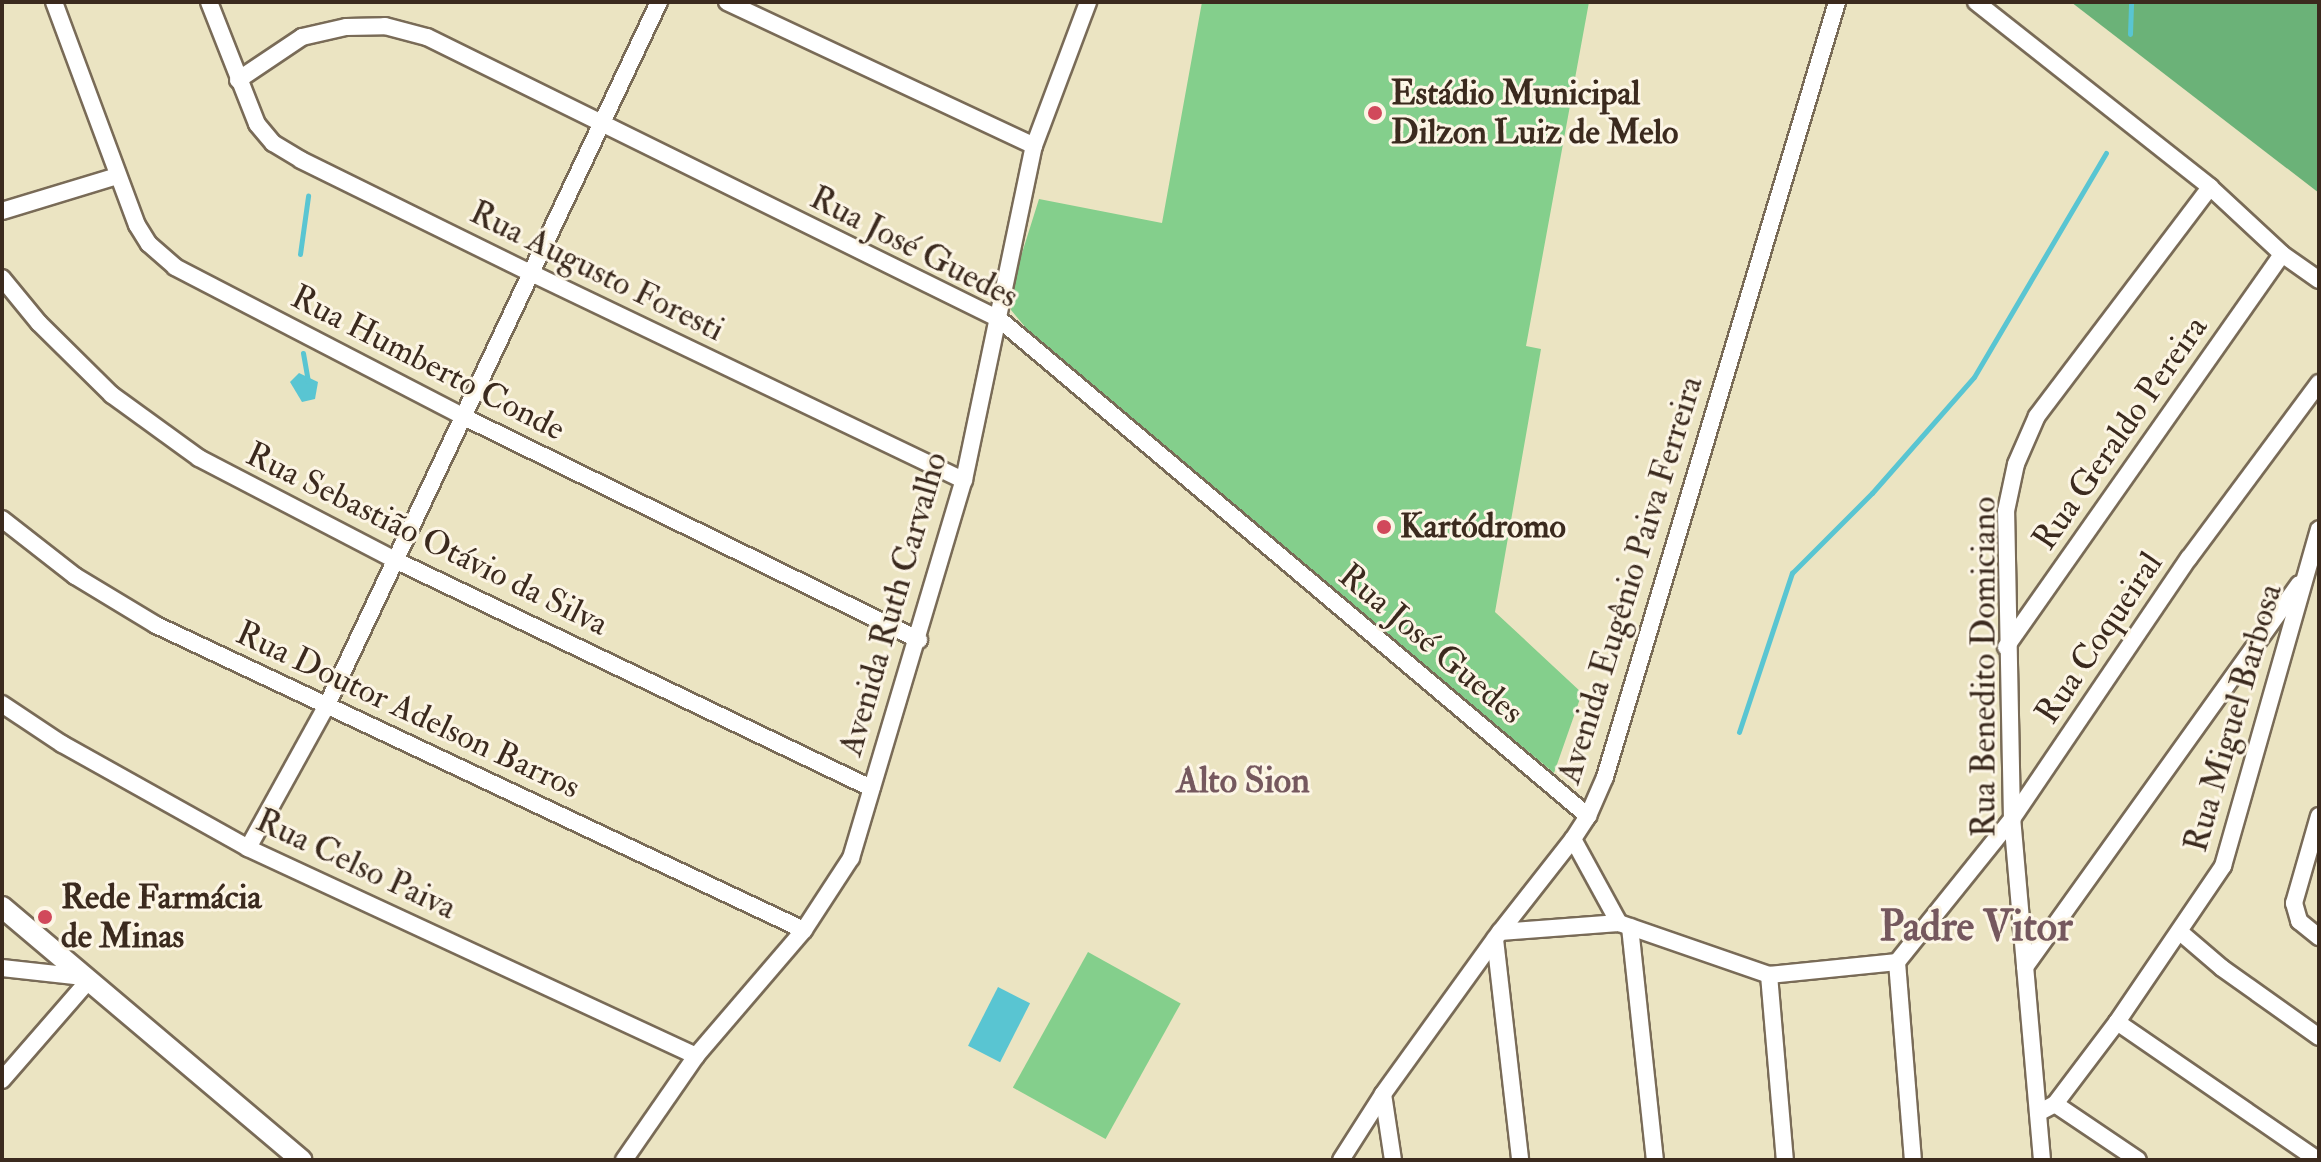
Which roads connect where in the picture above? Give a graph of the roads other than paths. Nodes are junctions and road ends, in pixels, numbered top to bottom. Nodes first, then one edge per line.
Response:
1 (54, 2) edge
2 (209, 2) edge
3 (659, 2) edge
4 (727, 2) edge
5 (1088, 2) edge
6 (1837, 2) edge
7 (1976, 2) edge
8 (238, 80) junction
9 (602, 124) junction
10 (1034, 146) junction
11 (117, 176) junction
12 (2210, 187) junction
13 (2, 211) edge
14 (2282, 254) junction
15 (531, 273) junction
16 (2, 278) edge
17 (2319, 280) edge
18 (999, 319) junction
19 (2319, 383) edge
20 (462, 416) junction
21 (964, 480) junction
22 (2, 519) edge
23 (2319, 529) edge
24 (397, 561) junction
25 (2306, 575) junction
26 (919, 640) junction
27 (2006, 647) junction
28 (2, 704) edge
29 (327, 705) junction
30 (871, 788) junction
31 (1588, 816) junction
32 (2319, 816) edge
33 (2012, 819) junction
34 (1573, 839) junction
35 (248, 848) junction
36 (2, 907) edge
37 (1624, 925) junction
38 (804, 930) junction
39 (2180, 932) junction
40 (1497, 936) junction
41 (2319, 937) edge
42 (1897, 962) junction
43 (2025, 967) junction
44 (2, 968) edge
45 (1769, 975) junction
46 (86, 979) junction
47 (2117, 1022) junction
48 (2319, 1037) edge
49 (696, 1056) junction
50 (2, 1080) edge
51 (1383, 1094) junction
52 (2055, 1104) junction
53 (2038, 1113) junction
54 (2316, 1157) edge
55 (301, 1160) edge
56 (624, 1160) edge
57 (1341, 1160) edge
58 (1393, 1160) edge
59 (1520, 1160) edge
60 (1655, 1160) edge
61 (1785, 1160) edge
62 (1913, 1160) edge
63 (2042, 1160) edge
64 (2138, 1160) edge

1 - 11 street, Rua Humberto Conde
2 - 8 street, Rua Augusto Foresti
3 - 9 street
4 - 10 street
5 - 10 street, Avenida Ruth Carvalho
6 - 31 street, Avenida Eugênio Paiva Ferreira
7 - 12 street
8 - 9 street, Rua José Guedes
8 - 15 street, Rua Augusto Foresti
9 - 15 street
9 - 18 street, Rua José Guedes
10 - 18 street, Avenida Ruth Carvalho
11 - 13 street
11 - 20 street, Rua Humberto Conde
12 - 14 street
12 - 27 street, Rua Benedito Domiciano
14 - 17 street
14 - 27 street, Rua Geraldo Pereira
15 - 20 street
15 - 21 street, Rua Augusto Foresti
16 - 24 street, Rua Sebastião Otávio da Silva
18 - 21 street, Avenida Ruth Carvalho
18 - 31 street, Rua José Guedes
19 - 33 street, Rua Coqueiral
20 - 24 street
20 - 26 street, Rua Humberto Conde
21 - 26 street, Avenida Ruth Carvalho
22 - 29 street, Rua Doutor Adelson Barros
23 - 25 street, Rua Miguel Barbosa
24 - 29 street
24 - 30 street, Rua Sebastião Otávio da Silva
25 - 39 street, Rua Miguel Barbosa
25 - 43 street
26 - 30 street, Avenida Ruth Carvalho
27 - 33 street, Rua Benedito Domiciano
28 - 35 street, Rua Celso Paiva
29 - 35 street
29 - 38 street, Rua Doutor Adelson Barros
30 - 38 street, Avenida Ruth Carvalho
31 - 34 street, Avenida Eugênio Paiva Ferreira
32 - 41 street
33 - 42 street, Rua Coqueiral
33 - 43 street, Rua Benedito Domiciano
34 - 37 street
34 - 40 street, Avenida Eugênio Paiva Ferreira
35 - 49 street, Rua Celso Paiva
36 - 46 street
37 - 40 street
37 - 45 street
37 - 60 street
38 - 49 street, Avenida Ruth Carvalho
39 - 47 street, Rua Miguel Barbosa
39 - 48 street
40 - 51 street, Avenida Eugênio Paiva Ferreira
40 - 59 street
42 - 45 street
42 - 62 street
43 - 53 street, Rua Benedito Domiciano
44 - 46 street
45 - 61 street
46 - 50 street
46 - 55 street
47 - 52 street, Rua Miguel Barbosa
47 - 54 street
49 - 56 street, Avenida Ruth Carvalho
51 - 57 street, Avenida Eugênio Paiva Ferreira
51 - 58 street
52 - 53 street
52 - 64 street
53 - 63 street, Rua Benedito Domiciano

